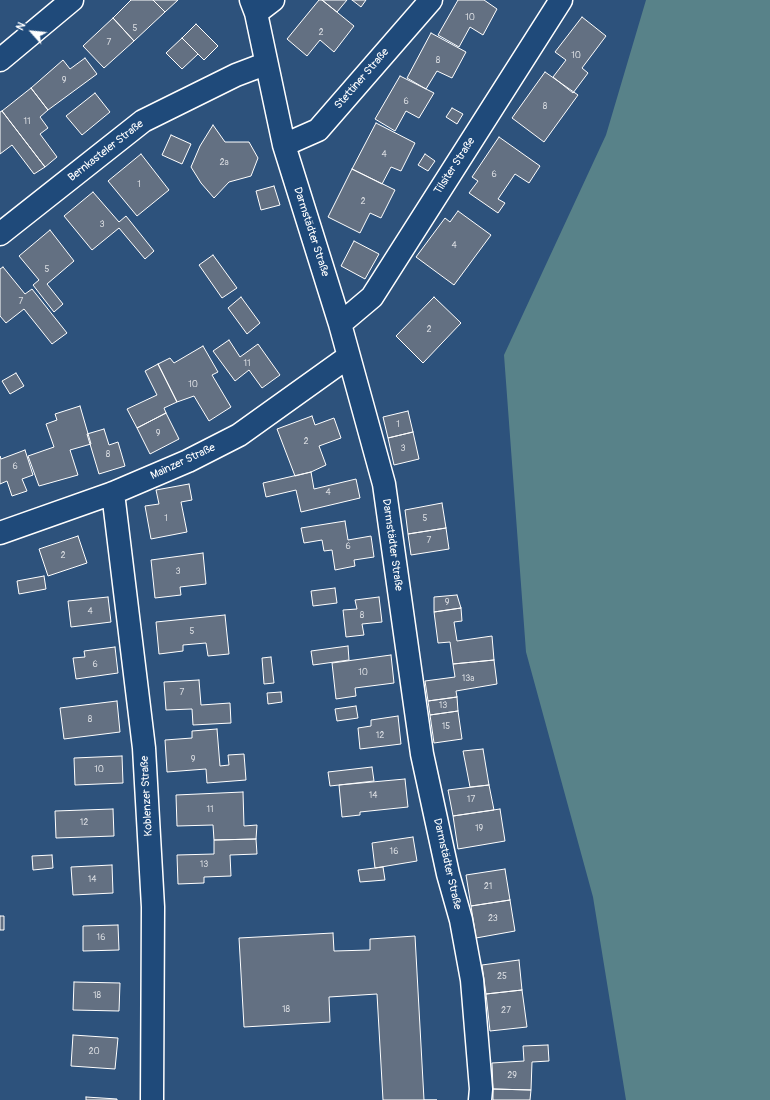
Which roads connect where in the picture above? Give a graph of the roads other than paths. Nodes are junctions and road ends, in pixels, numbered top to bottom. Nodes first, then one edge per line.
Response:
1 (72, 0) edge
2 (272, 0) edge
3 (431, 0) edge
4 (561, 0) edge
5 (253, 7) edge
6 (0, 60) edge
7 (265, 64) junction
8 (284, 145) junction
9 (0, 234) edge
10 (340, 324) junction
11 (348, 357) junction
12 (113, 493) junction
13 (0, 533) edge
14 (152, 1100) edge
15 (480, 1100) edge

1 - 6 street
2 - 5 street
3 - 8 street, Stettiner Straße
4 - 10 street, Tilsiter Straße
5 - 7 street, Darmstädter Straße
7 - 8 street, Darmstädter Straße
7 - 9 street, Bernkasteler Straße
8 - 10 street, Darmstädter Straße
10 - 11 street, Darmstädter Straße
11 - 12 street, Mainzer Straße
11 - 15 street, Darmstädter Straße
12 - 13 street, Mainzer Straße
12 - 14 street, Koblenzer Straße

